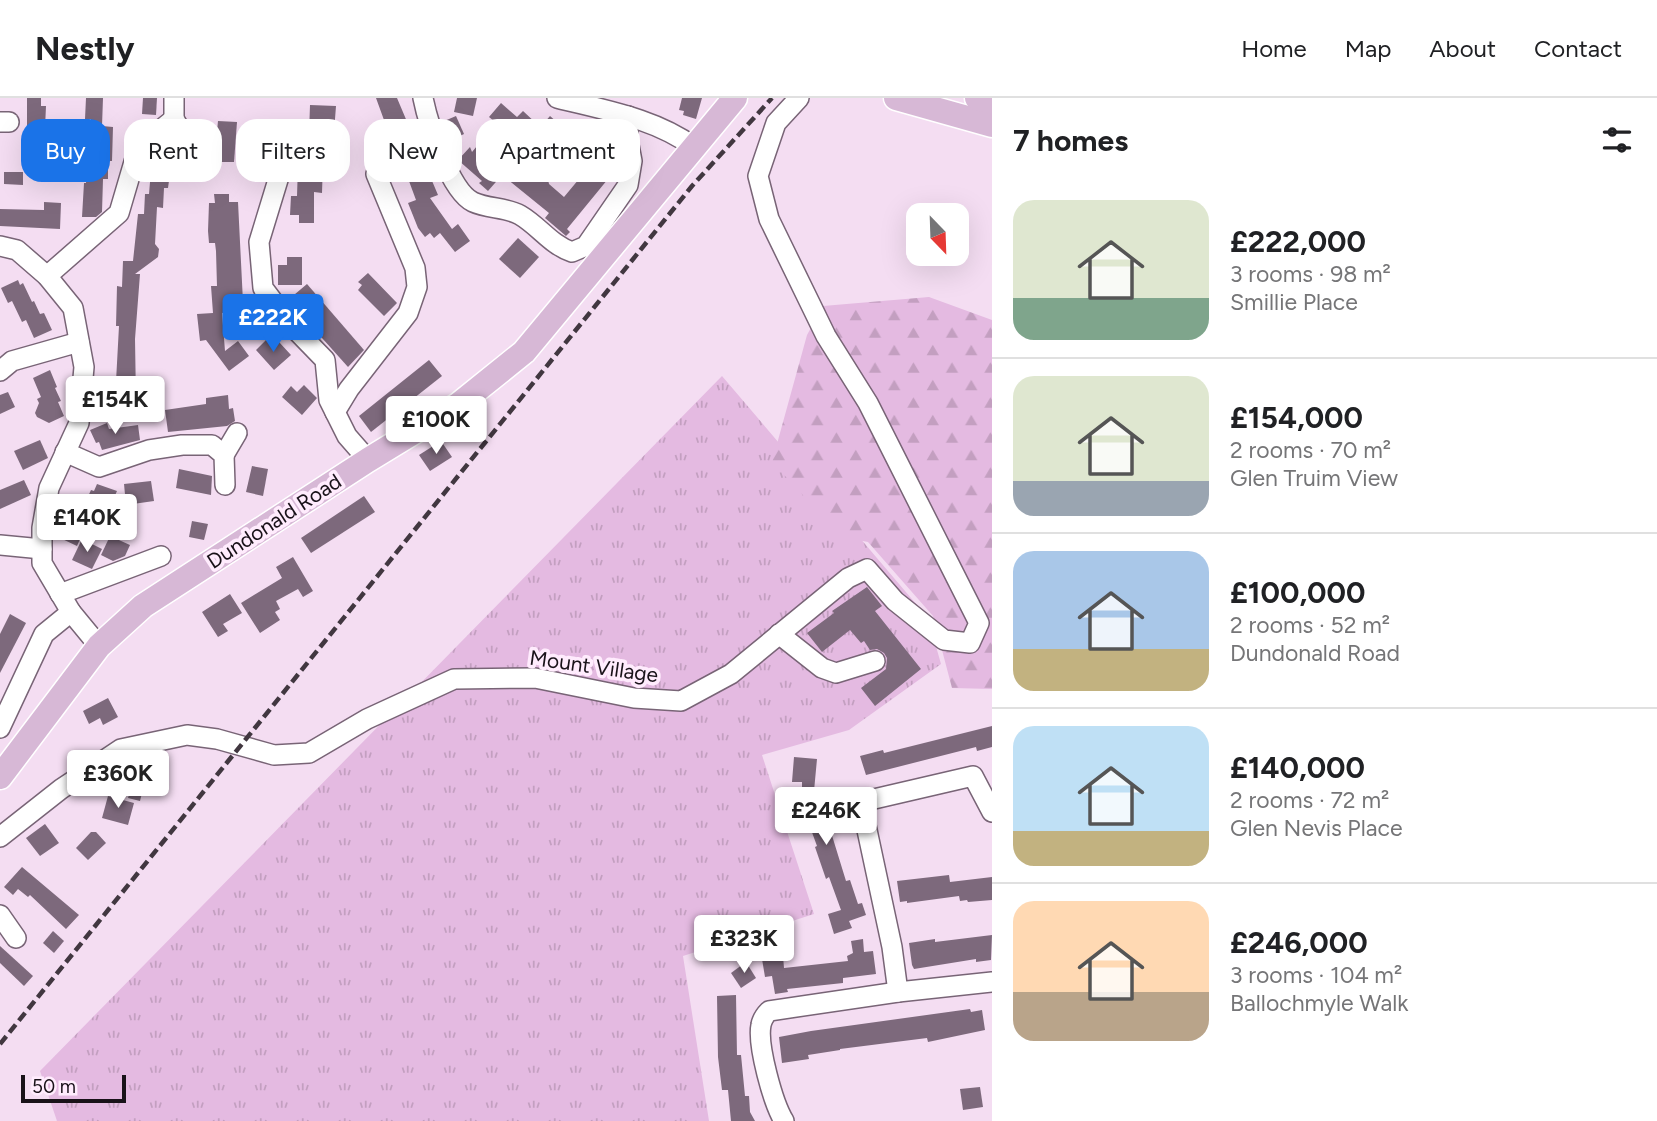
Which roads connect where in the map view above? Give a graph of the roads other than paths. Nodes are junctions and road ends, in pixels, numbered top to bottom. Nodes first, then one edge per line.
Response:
1 (174, 98) edge
2 (423, 98) edge
3 (557, 98) edge
4 (735, 98) edge
5 (799, 98) edge
6 (896, 98) edge
7 (977, 98) edge
8 (992, 102) edge
9 (628, 116) junction
10 (992, 125) edge
11 (694, 147) junction
12 (277, 182) edge
13 (379, 182) edge
14 (0, 247) edge
15 (47, 276) junction
16 (79, 342) junction
17 (0, 370) edge
18 (335, 412) junction
19 (237, 433) dead end
20 (65, 452) junction
21 (224, 455) junction
22 (368, 460) junction
23 (225, 485) dead end
24 (0, 545) edge
25 (42, 550) junction
26 (161, 556) dead end
27 (60, 594) junction
28 (71, 612) junction
29 (779, 634) junction
30 (99, 646) junction
31 (875, 661) dead end
32 (0, 728) edge
33 (0, 777) edge
34 (992, 812) edge
35 (0, 837) edge
36 (0, 915) edge
37 (16, 938) dead end
38 (992, 982) edge
39 (898, 992) junction
40 (783, 1121) edge

1 - 15 street
2 - 9 street
3 - 9 street
4 - 11 main road, Dundonald Road
5 - 29 street, Mount Village
6 - 10 main road
7 - 8 main road
9 - 11 street
11 - 22 main road, Dundonald Road
12 - 18 street
13 - 18 street
14 - 15 street
15 - 16 street
16 - 17 street
16 - 20 street
18 - 22 street
19 - 21 street
20 - 21 street
20 - 25 street
21 - 23 street
22 - 30 main road, Dundonald Road
24 - 25 street
25 - 27 street
26 - 27 street
27 - 28 street
28 - 30 street
28 - 32 street
29 - 31 street
29 - 35 street, Mount Village
30 - 33 main road, Dundonald Road
34 - 39 street
36 - 37 street
38 - 39 street
39 - 40 street

